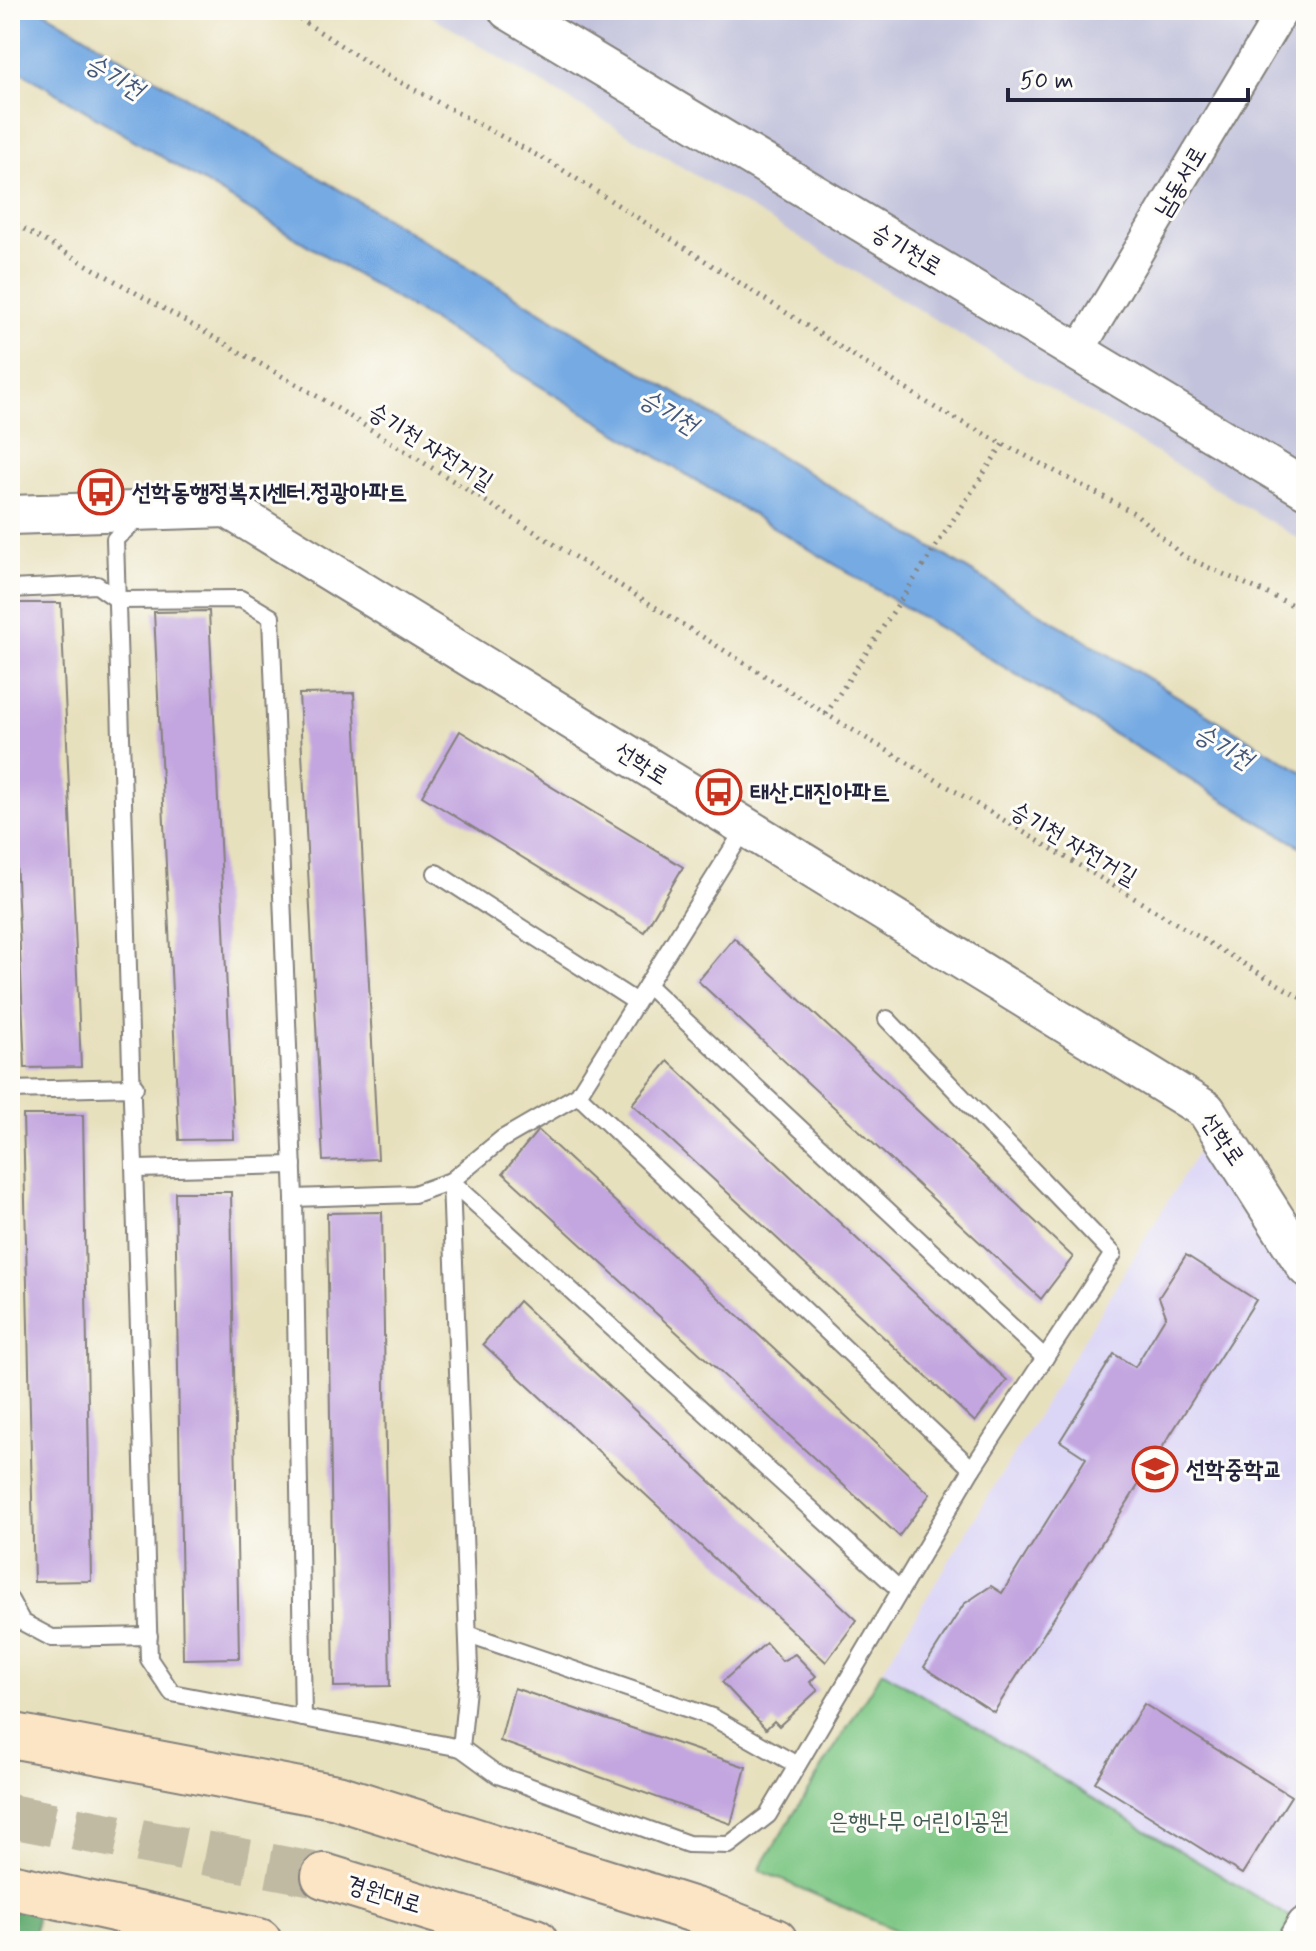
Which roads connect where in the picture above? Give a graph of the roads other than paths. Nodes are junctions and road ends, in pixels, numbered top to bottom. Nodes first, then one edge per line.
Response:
1 (508, 10) edge
2 (1283, 10) edge
3 (1078, 352) junction
4 (1306, 489) edge
5 (147, 512) junction
6 (10, 515) edge
7 (10, 589) edge
8 (118, 600) junction
9 (746, 827) junction
10 (436, 873) dead end
11 (647, 985) junction
12 (636, 1002) junction
13 (887, 1019) dead end
14 (135, 1087) junction
15 (10, 1090) edge
16 (578, 1095) junction
17 (293, 1165) junction
18 (137, 1169) junction
19 (451, 1181) junction
20 (294, 1198) junction
21 (1306, 1267) edge
22 (1045, 1358) junction
23 (972, 1469) junction
24 (900, 1590) junction
25 (10, 1600) edge
26 (468, 1634) junction
27 (149, 1636) junction
28 (10, 1713) edge
29 (303, 1718) junction
30 (10, 1735) edge
31 (461, 1748) junction
32 (111, 1754) junction
33 (797, 1765) junction
34 (324, 1876) tunnel mouth
35 (10, 1886) edge
36 (92, 1904) junction
37 (10, 1907) edge
38 (1306, 1926) edge
39 (259, 1941) edge
40 (535, 1941) edge
41 (775, 1941) edge
42 (1297, 1941) edge

1 - 3 street, 승기천로
2 - 3 street, 남동서로
3 - 4 street, 승기천로
5 - 6 street, 선학로
5 - 8 lane
5 - 9 street, 선학로
7 - 8 lane
8 - 14 lane
8 - 17 lane
9 - 11 lane
9 - 21 street, 선학로
10 - 12 lane
11 - 12 lane
11 - 22 lane
12 - 16 lane
13 - 22 lane
14 - 15 lane
14 - 18 lane
16 - 19 lane
16 - 23 lane
17 - 18 lane
17 - 20 lane
18 - 27 lane
19 - 20 lane
19 - 24 lane
19 - 26 lane
20 - 29 lane
22 - 23 lane
23 - 24 lane
24 - 33 lane
25 - 27 lane
26 - 31 lane
26 - 33 lane
27 - 29 lane
28 - 32 main road
29 - 31 lane
30 - 32 main road
31 - 33 lane
32 - 41 main road
34 - 40 main road, 경원대로
35 - 36 main road
36 - 37 main road
36 - 39 main road
38 - 42 street

